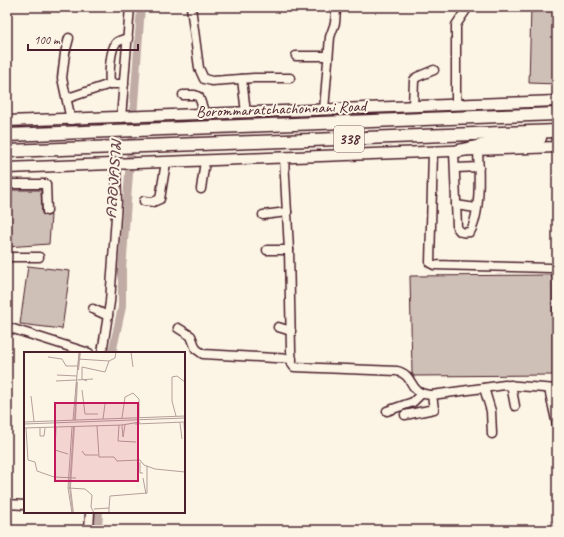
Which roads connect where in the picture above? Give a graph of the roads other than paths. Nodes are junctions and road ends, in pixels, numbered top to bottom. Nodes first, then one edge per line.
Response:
1 (130, 7) edge
2 (191, 7) edge
3 (468, 7) edge
4 (336, 10) dead end
5 (69, 38) dead end
6 (128, 38) junction
7 (296, 56) dead end
8 (328, 56) junction
9 (434, 70) dead end
10 (290, 78) dead end
11 (242, 79) junction
12 (110, 84) junction
13 (124, 84) junction
14 (183, 95) dead end
15 (68, 98) junction
16 (557, 101) edge
17 (456, 105) junction
18 (557, 105) edge
19 (413, 106) junction
20 (324, 110) junction
21 (246, 113) junction
22 (205, 114) junction
23 (557, 114) edge
24 (474, 117) junction
25 (123, 118) junction
26 (71, 120) junction
27 (7, 121) edge
28 (557, 131) edge
29 (7, 135) edge
30 (557, 135) edge
31 (557, 147) edge
32 (478, 150) junction
33 (7, 151) edge
34 (456, 151) junction
35 (433, 152) junction
36 (284, 158) junction
37 (205, 161) junction
38 (166, 162) junction
39 (117, 164) junction
40 (479, 167) junction
41 (7, 168) edge
42 (456, 168) junction
43 (7, 184) edge
44 (201, 188) dead end
45 (144, 201) dead end
46 (456, 205) junction
47 (476, 208) junction
48 (47, 211) dead end
49 (287, 212) junction
50 (262, 215) dead end
51 (267, 250) dead end
52 (289, 250) junction
53 (7, 257) edge
54 (39, 258) dead end
55 (550, 268) dead end
56 (93, 308) dead end
57 (108, 316) junction
58 (7, 327) edge
59 (278, 327) dead end
60 (178, 328) dead end
61 (291, 331) junction
62 (86, 352) edge
63 (102, 352) edge
64 (292, 360) junction
65 (512, 385) junction
66 (484, 388) junction
67 (553, 389) edge
68 (420, 395) junction
69 (432, 395) junction
70 (515, 406) dead end
71 (387, 410) dead end
72 (405, 414) dead end
73 (557, 425) edge
74 (492, 434) dead end
75 (7, 504) edge
76 (24, 505) edge
77 (90, 513) edge
78 (89, 530) edge

1 - 6 street
2 - 11 street
3 - 17 street
4 - 8 street
5 - 15 street
6 - 12 street
6 - 13 street
7 - 8 street
8 - 20 street
9 - 19 street
10 - 11 street
11 - 21 street
12 - 13 street
12 - 15 street
13 - 25 street
14 - 22 street
15 - 26 street
16 - 17 main road, 338
17 - 19 main road, 338
18 - 24 highway
19 - 20 main road, 338
20 - 21 main road, 338
21 - 22 main road, 338
22 - 25 main road, 338
23 - 24 highway, Borommaratchachonnani Road / 338
24 - 29 highway, Borommaratchachonnani Road / 338
25 - 26 main road, 338
26 - 27 main road, 338
28 - 33 highway, Borommaratchachonnani Road / 338
30 - 34 highway
31 - 32 main road, 338
32 - 34 main road, 338
32 - 40 street
34 - 35 main road, 338
34 - 42 street
35 - 36 main road, 338
35 - 55 street
36 - 37 main road, 338
36 - 49 street
37 - 38 main road, 338
37 - 44 street
38 - 39 main road, 338
38 - 45 street
39 - 41 main road, 338
39 - 57 street
40 - 42 street
40 - 47 street
42 - 46 street
43 - 48 street
46 - 47 street
46 - 47 street
49 - 50 street
49 - 52 street
51 - 52 street
52 - 61 street
53 - 54 street
56 - 57 street
57 - 63 street
58 - 62 street
59 - 61 street
60 - 64 street
61 - 64 street
64 - 68 street
65 - 66 street
65 - 67 street
65 - 70 street
66 - 69 street
66 - 74 street
67 - 73 street
68 - 69 street
68 - 71 street
69 - 72 street
75 - 76 street
77 - 78 street

